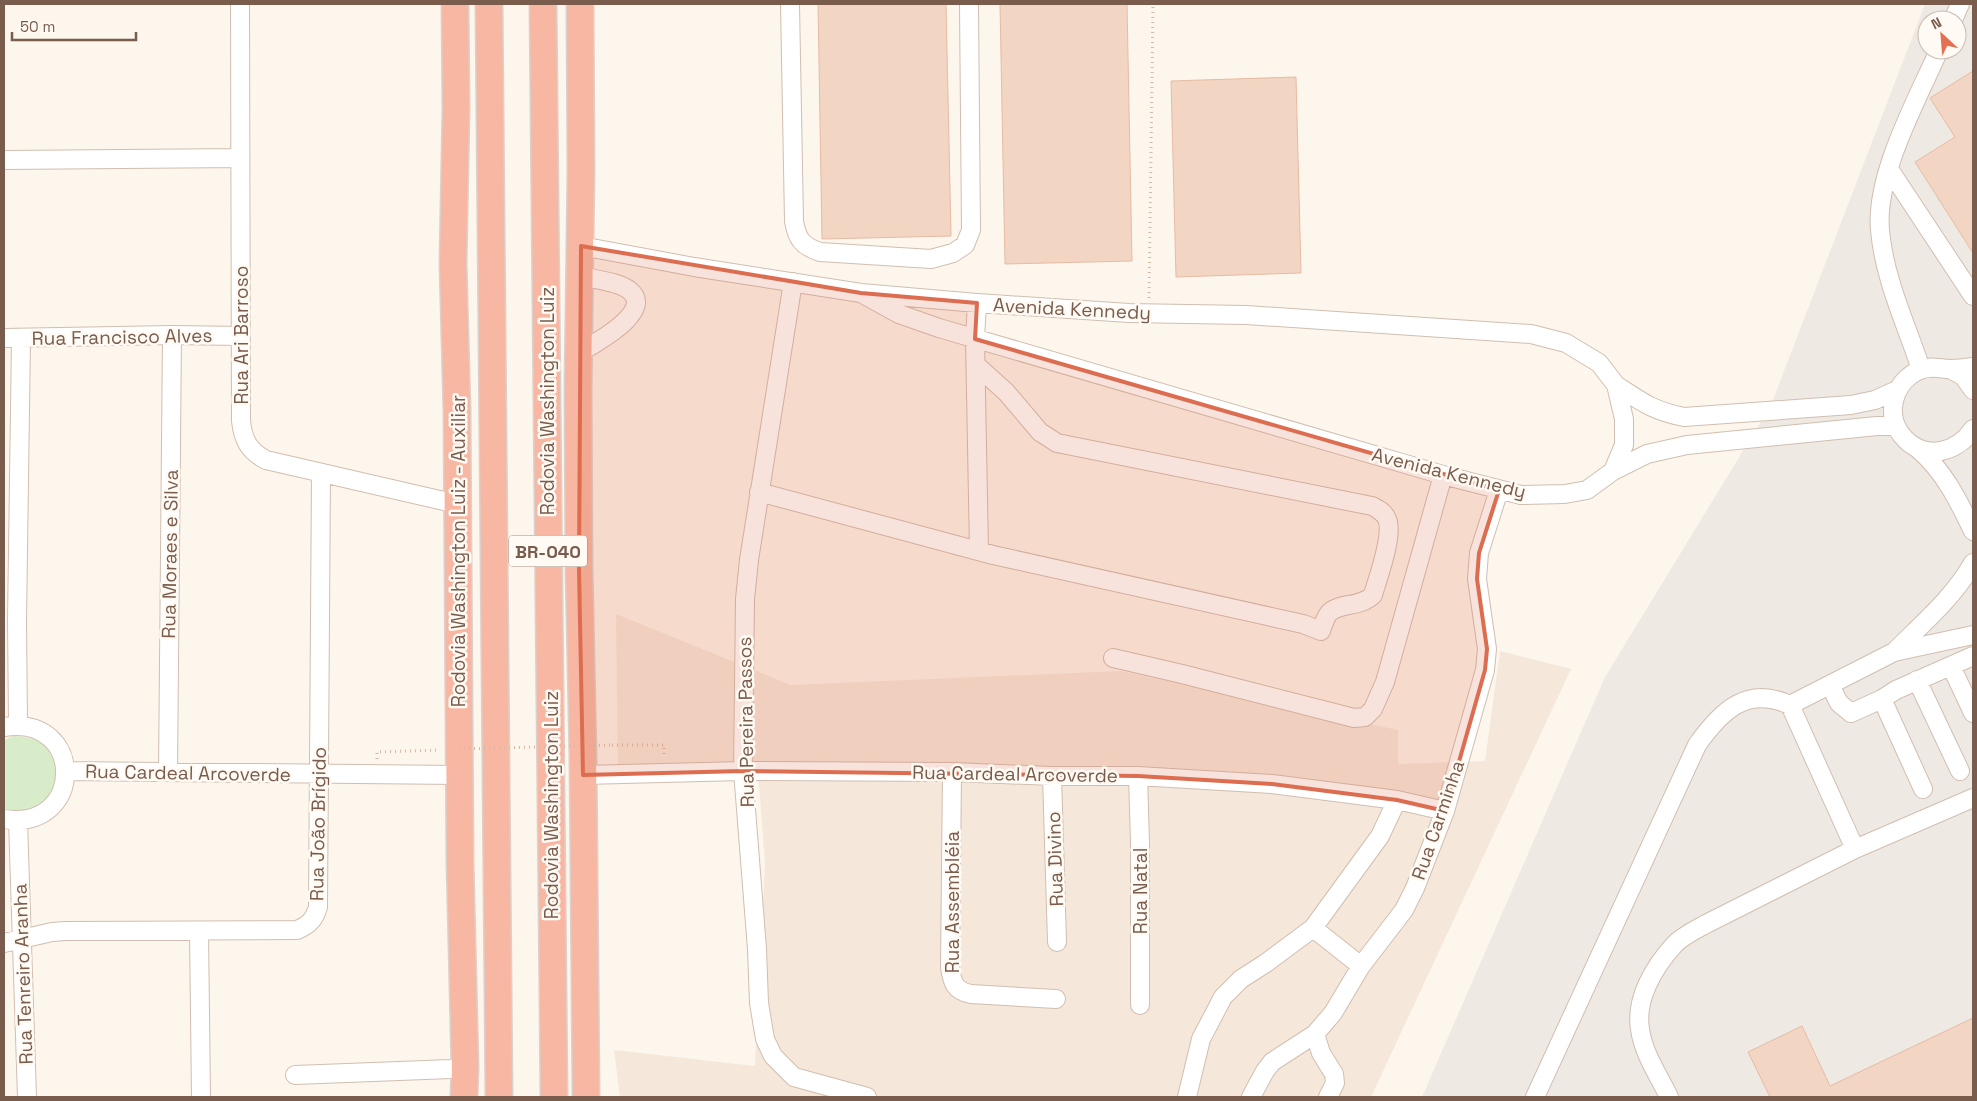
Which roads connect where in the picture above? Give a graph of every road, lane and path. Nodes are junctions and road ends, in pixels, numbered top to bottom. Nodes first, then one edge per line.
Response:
1 (240, 4) edge
2 (455, 4) edge
3 (489, 4) edge
4 (543, 4) edge
5 (580, 4) edge
6 (790, 4) edge
7 (969, 4) edge
8 (1153, 4) edge
9 (1935, 60) edge
10 (240, 158) junction
11 (4, 160) edge
12 (1889, 169) junction
13 (581, 246) junction
14 (581, 276) junction
15 (793, 282) junction
16 (862, 294) junction
17 (1973, 296) edge
18 (977, 304) junction
19 (1149, 313) junction
20 (172, 335) junction
21 (241, 336) junction
22 (4, 338) edge
23 (22, 339) junction
24 (976, 339) junction
25 (579, 353) junction
26 (976, 365) junction
27 (1973, 367) edge
28 (1921, 369) junction
29 (1950, 369) junction
30 (1616, 385) junction
31 (1897, 390) junction
32 (1973, 390) edge
33 (1896, 426) junction
34 (1971, 440) edge
35 (1918, 449) junction
36 (1613, 471) junction
37 (321, 473) junction
38 (1443, 474) junction
39 (1499, 490) junction
40 (759, 492) junction
41 (457, 504) junction
42 (1973, 531) edge
43 (979, 551) junction
44 (1973, 562) edge
45 (579, 569) junction
46 (10, 617) edge
47 (1973, 635) edge
48 (1894, 652) junction
49 (1973, 656) edge
50 (1113, 658) dead end
51 (1951, 666) junction
52 (1917, 680) junction
53 (1830, 685) junction
54 (1882, 699) junction
55 (1790, 705) junction
56 (1973, 713) edge
57 (11, 726) edge
58 (441, 750) dead end
59 (450, 750) dead end
60 (552, 755) junction
61 (664, 757) dead end
62 (386, 759) dead end
63 (66, 771) junction
64 (743, 771) junction
65 (1960, 771) dead end
66 (952, 772) junction
67 (168, 773) junction
68 (318, 775) junction
69 (460, 775) junction
70 (583, 775) junction
71 (1052, 776) junction
72 (1138, 776) junction
73 (1923, 789) dead end
74 (1973, 798) edge
75 (1397, 800) junction
76 (1445, 811) junction
77 (11, 820) edge
78 (1855, 849) junction
79 (1312, 928) junction
80 (199, 931) junction
81 (22, 940) junction
82 (1057, 942) dead end
83 (4, 943) edge
84 (1361, 966) junction
85 (1056, 999) dead end
86 (1140, 1006) dead end
87 (1315, 1034) junction
88 (465, 1067) junction
89 (295, 1075) dead end
90 (825, 1092) edge
91 (27, 1097) edge
92 (201, 1097) edge
93 (464, 1097) edge
94 (499, 1097) edge
95 (554, 1097) edge
96 (586, 1097) edge
97 (867, 1097) edge
98 (1187, 1097) edge
99 (1251, 1097) edge
100 (1328, 1097) edge
101 (1535, 1097) edge
102 (1669, 1097) edge

1 - 10 street, Rua Ari Barroso
2 - 41 highway, Rodovia Washington Luiz - Auxiliar
3 - 94 highway, BR-040
4 - 60 highway, Rodovia Washington Luiz / BR-040
5 - 13 highway
6 - 7 street
8 - 19 path
9 - 12 street
10 - 11 street
10 - 21 street, Rua Ari Barroso
12 - 17 street
12 - 28 street
13 - 14 highway
13 - 15 street, Avenida Kennedy
14 - 25 highway
14 - 25 street
15 - 16 street, Avenida Kennedy
15 - 40 street, Rua Pereira Passos
16 - 18 street, Avenida Kennedy
16 - 24 street, Avenida Kennedy
18 - 19 street, Avenida Kennedy
18 - 24 street
19 - 30 street, Avenida Kennedy
20 - 21 street, Rua Francisco Alves
20 - 23 street, Rua Francisco Alves
20 - 67 street, Rua Moraes e Silva
21 - 37 street, Rua Ari Barroso
22 - 23 street, Rua Francisco Alves
23 - 46 street
24 - 26 street
24 - 38 street, Avenida Kennedy
25 - 45 highway
26 - 43 street
26 - 43 street
27 - 29 street
28 - 29 street
28 - 31 street
29 - 32 street
30 - 31 street
30 - 36 street, Avenida Kennedy
31 - 33 street
33 - 35 street
33 - 36 street
34 - 35 street
35 - 42 street
36 - 39 street, Avenida Kennedy
37 - 41 street, Rua Ari Barroso
37 - 68 street, Rua João Brígido
38 - 39 street, Avenida Kennedy
38 - 50 street
39 - 76 street, Rua Carminha
40 - 43 street
40 - 64 street, Rua Pereira Passos
41 - 69 highway, Rodovia Washington Luiz - Auxiliar
44 - 48 street
45 - 60 highway
45 - 70 highway
46 - 57 street
47 - 48 street
48 - 53 street
49 - 51 street
51 - 52 street
51 - 56 street
52 - 54 street
52 - 65 street
53 - 54 street
53 - 55 street
54 - 73 street
55 - 78 street
55 - 101 street
57 - 63 street
58 - 62 path
59 - 61 path, bridge
60 - 95 highway, Rodovia Washington Luiz / BR-040
63 - 67 street, Rua Cardeal Arcoverde
63 - 77 street
64 - 66 street, Rua Cardeal Arcoverde
64 - 70 street, Rua Cardeal Arcoverde
64 - 90 street, Rua Pereira Passos
66 - 71 street, Rua Cardeal Arcoverde
66 - 85 street, Rua Assembléia
67 - 68 street, Rua Cardeal Arcoverde
68 - 69 street, Rua Cardeal Arcoverde
68 - 80 street, Rua João Brígido
69 - 88 highway, Rodovia Washington Luiz - Auxiliar
70 - 96 highway
71 - 72 street, Rua Cardeal Arcoverde
71 - 82 street, Rua Divino
72 - 75 street, Rua Cardeal Arcoverde
72 - 86 street, Rua Natal
74 - 78 street
75 - 76 street, Rua Cardeal Arcoverde
75 - 79 street
76 - 84 street, Rua Carminha
77 - 81 street, Rua Tenreiro Aranha
78 - 102 street
79 - 84 street
79 - 98 street
80 - 81 street, Rua João Brígido
80 - 92 street
81 - 83 street, Rua João Brígido
81 - 91 street, Rua Tenreiro Aranha
84 - 87 street, Rua Carminha
87 - 99 street, Rua Carminha
87 - 100 street
88 - 89 street
88 - 93 highway, Rodovia Washington Luiz - Auxiliar
90 - 97 street, Rua Pereira Passos

